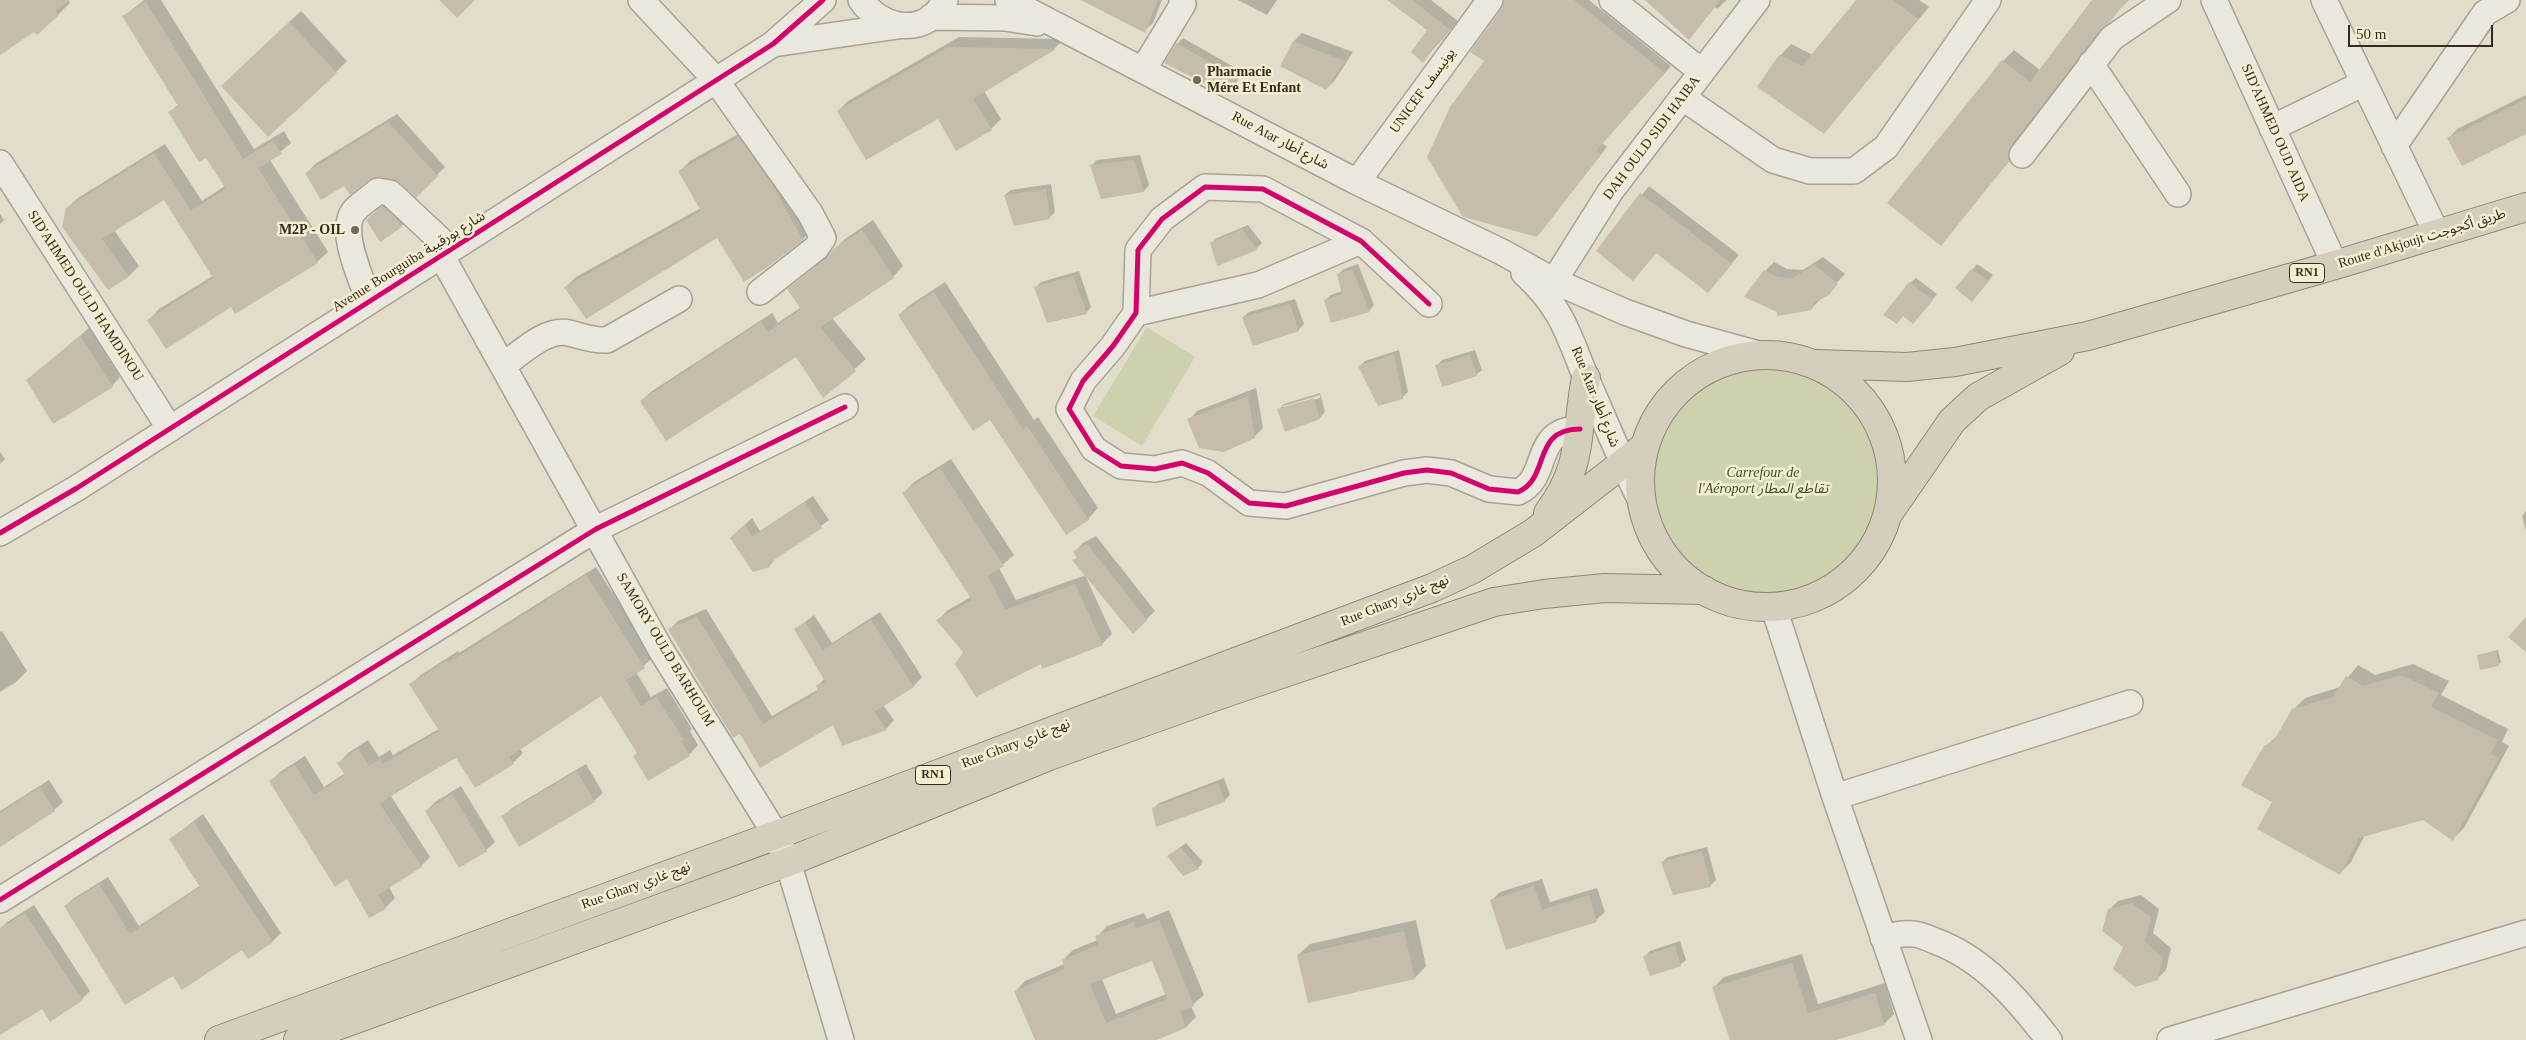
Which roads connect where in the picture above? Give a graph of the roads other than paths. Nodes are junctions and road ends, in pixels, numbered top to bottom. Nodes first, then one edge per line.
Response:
1 (641, 0) edge
2 (823, 0) edge
3 (861, 0) edge
4 (1008, 0) edge
5 (1182, 0) edge
6 (1612, 0) edge
7 (1757, 0) edge
8 (1988, 0) edge
9 (2168, 0) edge
10 (2214, 0) edge
11 (2324, 0) edge
12 (2507, 0) edge
13 (1478, 3) edge
14 (938, 9) edge
15 (797, 10) edge
16 (898, 26) junction
17 (1060, 26) junction
18 (773, 44) junction
19 (2091, 64) junction
20 (1143, 70) junction
21 (1702, 72) junction
22 (715, 79) junction
23 (2364, 83) junction
24 (1682, 98) junction
25 (2272, 128) junction
26 (2394, 146) junction
27 (2022, 155) dead end
28 (0, 163) edge
29 (1357, 182) junction
30 (2178, 194) dead end
31 (2526, 207) edge
32 (2437, 234) junction
33 (1361, 241) junction
34 (446, 252) junction
35 (1502, 252) junction
36 (2335, 265) junction
37 (1554, 281) junction
38 (760, 292) dead end
39 (679, 299) dead end
40 (369, 301) junction
41 (1430, 304) dead end
42 (1136, 313) junction
43 (2088, 336) junction
44 (1762, 355) junction
45 (1812, 364) junction
46 (504, 365) junction
47 (1586, 378) junction
48 (846, 407) dead end
49 (170, 428) junction
50 (1580, 429) junction
51 (1644, 448) junction
52 (1622, 463) junction
53 (1642, 501) junction
54 (1889, 512) junction
55 (596, 529) junction
56 (0, 533) edge
57 (1533, 533) junction
58 (1704, 590) junction
59 (1774, 608) junction
60 (2130, 703) dead end
61 (1045, 745) junction
62 (1835, 797) junction
63 (776, 835) junction
64 (788, 862) junction
65 (0, 900) edge
66 (2526, 933) edge
67 (1883, 938) junction
68 (218, 1040) edge
69 (298, 1040) edge
70 (841, 1040) edge
71 (1918, 1040) edge
72 (2049, 1040) edge
73 (2170, 1040) edge

1 - 22 street
2 - 15 street, Avenue Bourguiba شارع بورقيبة
3 - 16 street
4 - 17 street, Rue Atar شارع أطار
5 - 20 street
6 - 21 street
7 - 21 street, DAH OULD SIDI HAIBA
8 - 24 street
9 - 19 street
10 - 25 street, SID'AHMED OUD AIDA
11 - 23 street
12 - 26 street
13 - 29 street, UNICEF يونيسف
14 - 16 street, Avenue Bourguiba شارع بورقيبة
14 - 17 street, Rue Atar شارع أطار
15 - 18 street, Avenue Bourguiba شارع بورقيبة
16 - 18 street, Avenue Bourguiba شارع بورقيبة
17 - 20 street, Rue Atar شارع أطار
18 - 22 street, Avenue Bourguiba شارع بورقيبة
19 - 27 street
19 - 30 street
20 - 29 street, Rue Atar شارع أطار
21 - 24 street, DAH OULD SIDI HAIBA
22 - 34 street, Avenue Bourguiba شارع بورقيبة
22 - 38 street
23 - 25 street
23 - 26 street
24 - 37 street, DAH OULD SIDI HAIBA
25 - 36 street, SID'AHMED OUD AIDA
26 - 32 street
28 - 49 street, SID'AHMED OULD HAMDINOU
29 - 35 street, Rue Atar شارع أطار
31 - 32 highway, Route d'Akjoujt طريق أكجوجت / RN1
32 - 36 highway, Route d'Akjoujt طريق أكجوجت / RN1
33 - 41 street
33 - 42 street
33 - 42 street
34 - 40 street, Avenue Bourguiba شارع بورقيبة
34 - 40 street, SAMORY OULD BARHOUM
34 - 46 street, SAMORY OULD BARHOUM
35 - 37 street, Rue Atar شارع أطار
35 - 47 street, Rue Atar شارع أطار
36 - 43 highway, Route d'Akjoujt طريق أكجوجت / RN1
37 - 44 street, Rue Atar شارع أطار
39 - 46 street
40 - 49 street, Avenue Bourguiba شارع بورقيبة
42 - 50 street
43 - 45 highway, Route d'Akjoujt طريق أكجوجت / RN1
43 - 54 highway, Route d'Akjoujt طريق أكجوجت / RN1
44 - 45 highway
44 - 51 highway
45 - 54 highway
46 - 55 street, SAMORY OULD BARHOUM
47 - 50 highway
47 - 52 street, Rue Atar شارع أطار
48 - 55 street
49 - 56 street, Avenue Bourguiba شارع بورقيبة
50 - 57 highway
51 - 52 highway, Rue Ghary نهج غاري / RN1
51 - 53 highway
52 - 53 street, Rue Atar شارع أطار
52 - 57 highway, Rue Ghary نهج غاري / RN1
53 - 58 highway
54 - 59 highway
55 - 63 street, SAMORY OULD BARHOUM
55 - 65 street
57 - 61 highway, Rue Ghary نهج غاري / RN1
58 - 59 highway
58 - 61 highway, Rue Ghary نهج غاري / RN1
59 - 62 street
60 - 62 street
61 - 63 highway, Rue Ghary نهج غاري / RN1
61 - 64 highway, Rue Ghary نهج غاري / RN1
62 - 67 street
63 - 64 street, SAMORY OULD BARHOUM
63 - 68 highway, Rue Ghary نهج غاري / RN1
64 - 69 highway, Rue Ghary نهج غاري / RN1
64 - 70 street, SAMORY OULD BARHOUM
66 - 73 street
67 - 71 street
67 - 72 street

